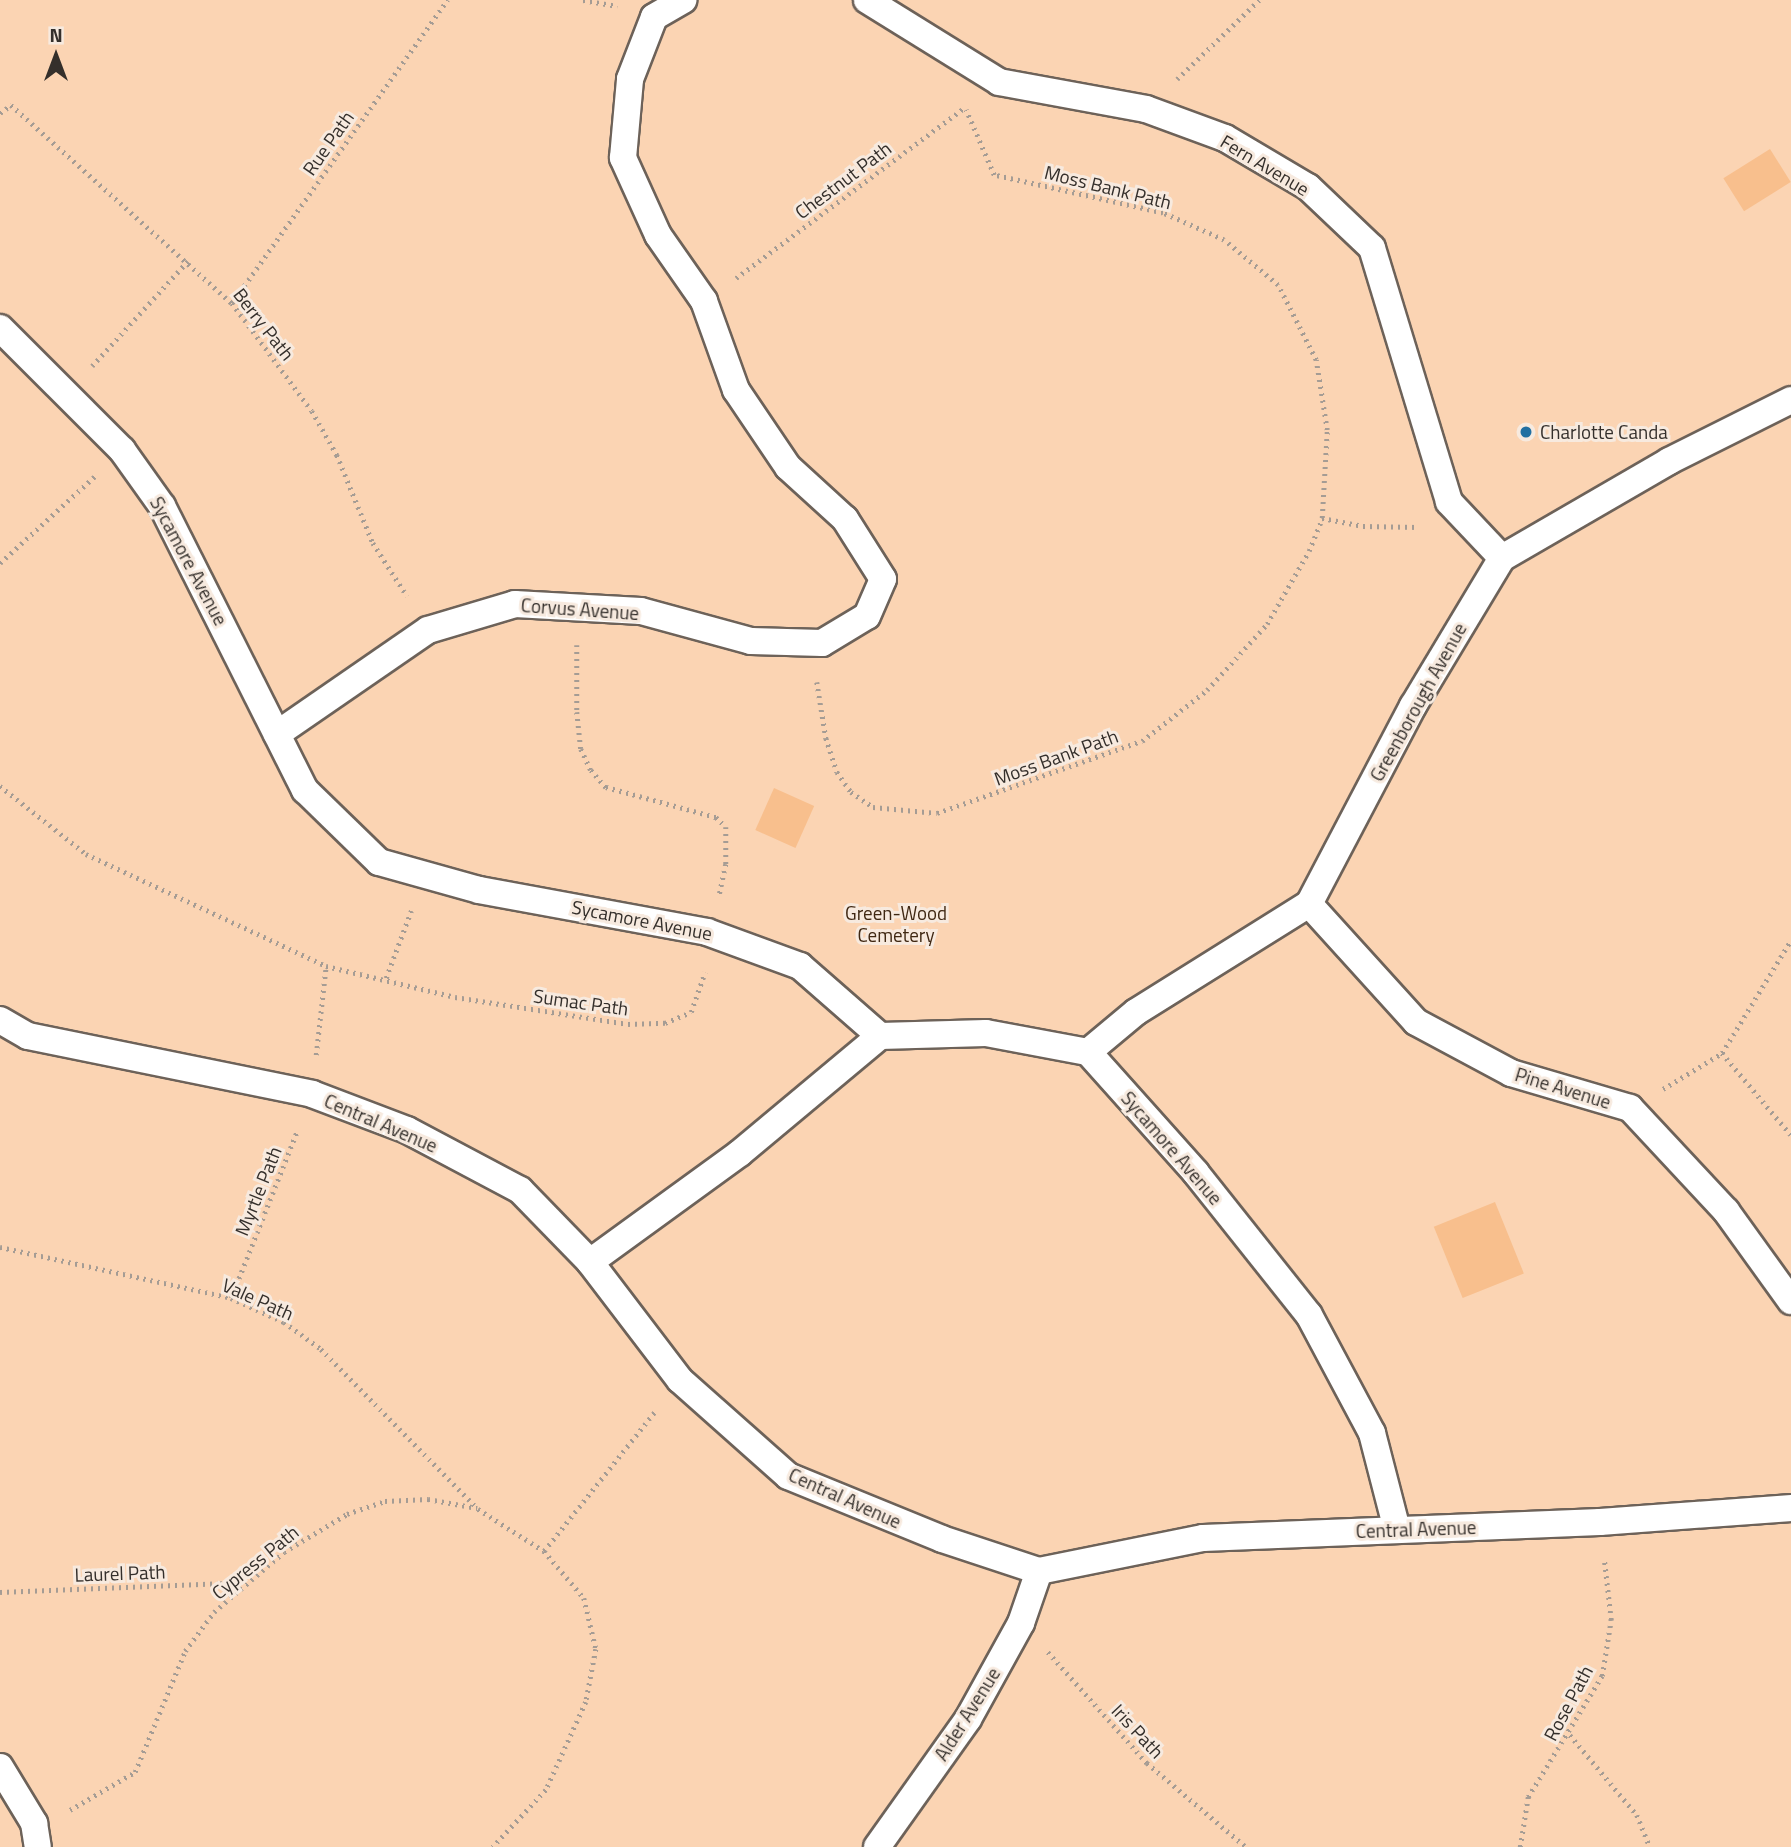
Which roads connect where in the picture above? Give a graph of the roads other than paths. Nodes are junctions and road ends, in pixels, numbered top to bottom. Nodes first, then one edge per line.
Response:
1 (683, 0) edge
2 (867, 0) edge
3 (0, 328) edge
4 (1791, 400) edge
5 (1502, 558) junction
6 (277, 734) junction
7 (1309, 904) junction
8 (0, 1020) edge
9 (880, 1036) junction
10 (1087, 1052) junction
11 (590, 1262) junction
12 (1791, 1301) edge
13 (1791, 1508) edge
14 (1396, 1530) junction
15 (1039, 1571) junction
16 (0, 1767) edge
17 (38, 1847) edge
18 (877, 1847) edge

1 - 6 lane, Corvus Avenue
2 - 5 lane, Fern Avenue
3 - 6 lane, Sycamore Avenue
4 - 5 lane, Greenborough Avenue
5 - 7 lane, Greenborough Avenue
6 - 9 lane, Sycamore Avenue
7 - 10 lane
7 - 12 lane, Pine Avenue
8 - 11 lane, Central Avenue
9 - 10 lane
9 - 11 lane
10 - 14 lane, Sycamore Avenue
11 - 15 lane, Central Avenue
13 - 14 lane, Central Avenue
14 - 15 lane, Central Avenue
15 - 18 lane, Alder Avenue
16 - 17 lane

